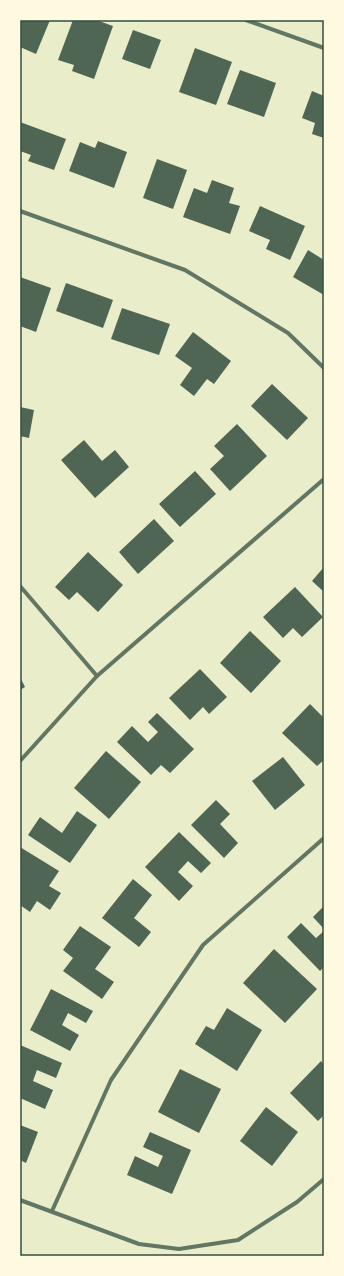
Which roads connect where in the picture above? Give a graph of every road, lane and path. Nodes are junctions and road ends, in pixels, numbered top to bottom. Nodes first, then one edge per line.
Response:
1 (246, 20) edge
2 (324, 48) edge
3 (20, 212) edge
4 (324, 368) edge
5 (324, 479) edge
6 (20, 586) edge
7 (97, 676) junction
8 (20, 761) edge
9 (324, 838) edge
10 (324, 1179) edge
11 (20, 1200) edge
12 (52, 1211) junction

1 - 2 street
3 - 4 street
5 - 7 street
6 - 7 street
7 - 8 street
9 - 12 street
10 - 12 street
11 - 12 street

